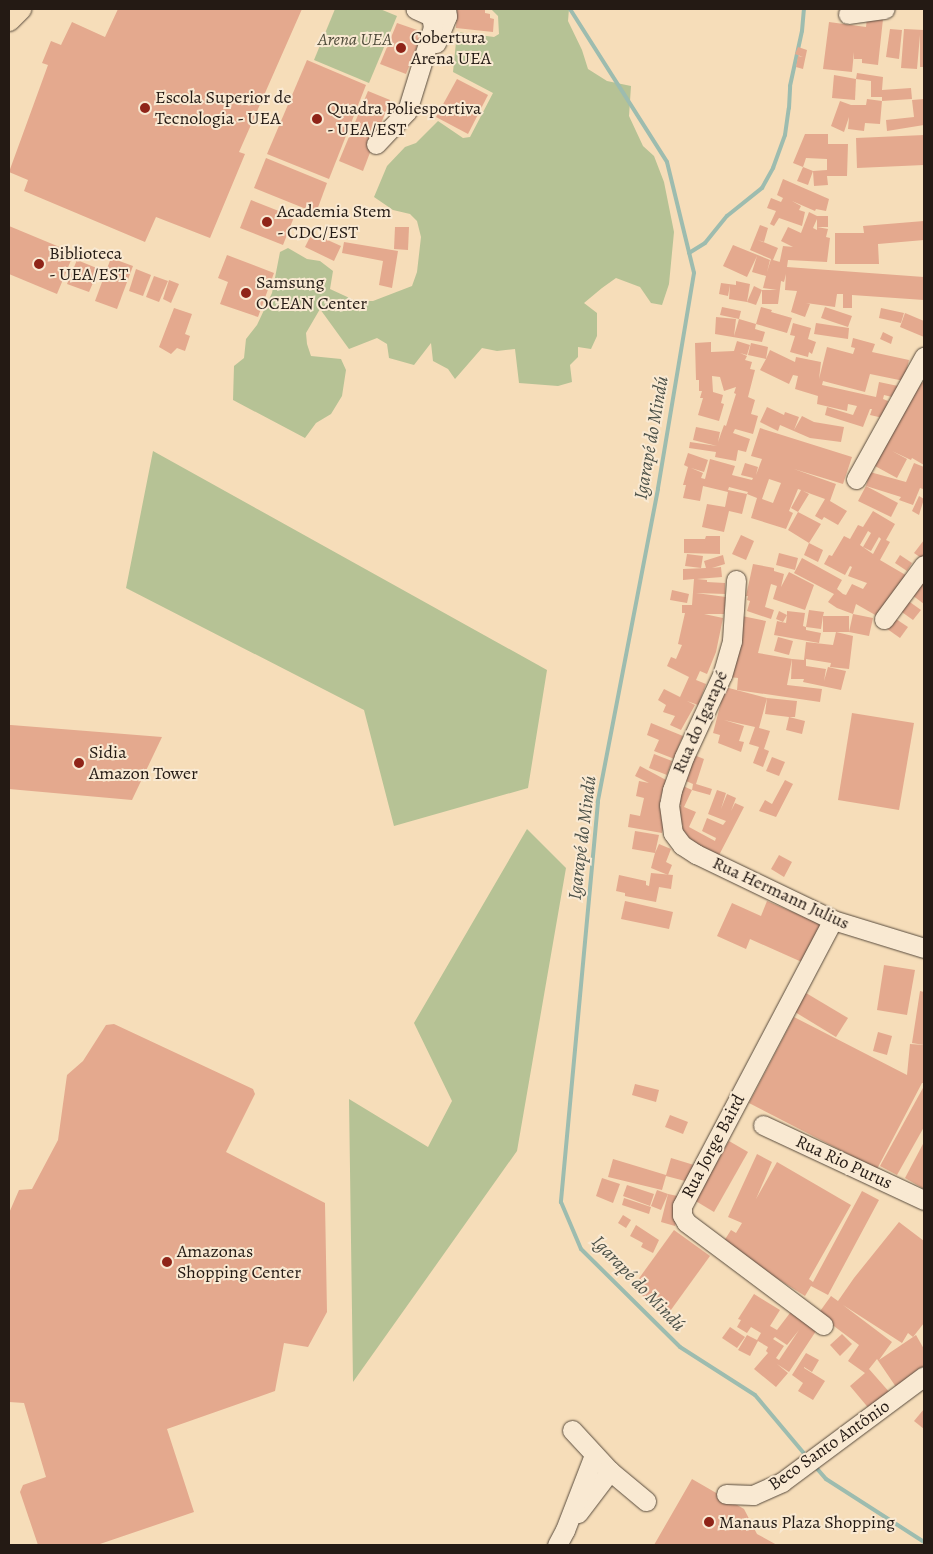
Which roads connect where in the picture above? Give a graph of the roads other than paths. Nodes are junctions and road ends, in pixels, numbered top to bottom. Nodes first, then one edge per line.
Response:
1 (20, 9) edge
2 (415, 9) edge
3 (446, 9) edge
4 (885, 9) edge
5 (848, 14) dead end
6 (9, 20) edge
7 (407, 111) junction
8 (376, 144) dead end
9 (922, 365) edge
10 (856, 479) dead end
11 (924, 565) edge
12 (736, 580) dead end
13 (884, 619) dead end
14 (696, 854) joint
15 (833, 920) junction
16 (924, 948) edge
17 (763, 1125) dead end
18 (924, 1200) edge
19 (823, 1325) dead end
20 (924, 1376) edge
21 (572, 1430) dead end
22 (594, 1455) junction
23 (610, 1471) junction
24 (726, 1494) dead end
25 (646, 1501) dead end
26 (561, 1538) edge

1 - 6 main road
2 - 7 street
3 - 7 street
4 - 5 street
7 - 8 street
9 - 10 street
11 - 13 street
12 - 14 street, Rua do Igarapé
14 - 15 street, Rua Hermann Julius
15 - 16 street, Rua Hermann Julius
15 - 19 street, Rua Jorge Baird
17 - 18 street, Rua Rio Purus
20 - 24 street, Beco Santo Antônio
21 - 22 street
22 - 23 street
22 - 26 street
23 - 25 street
23 - 26 street

